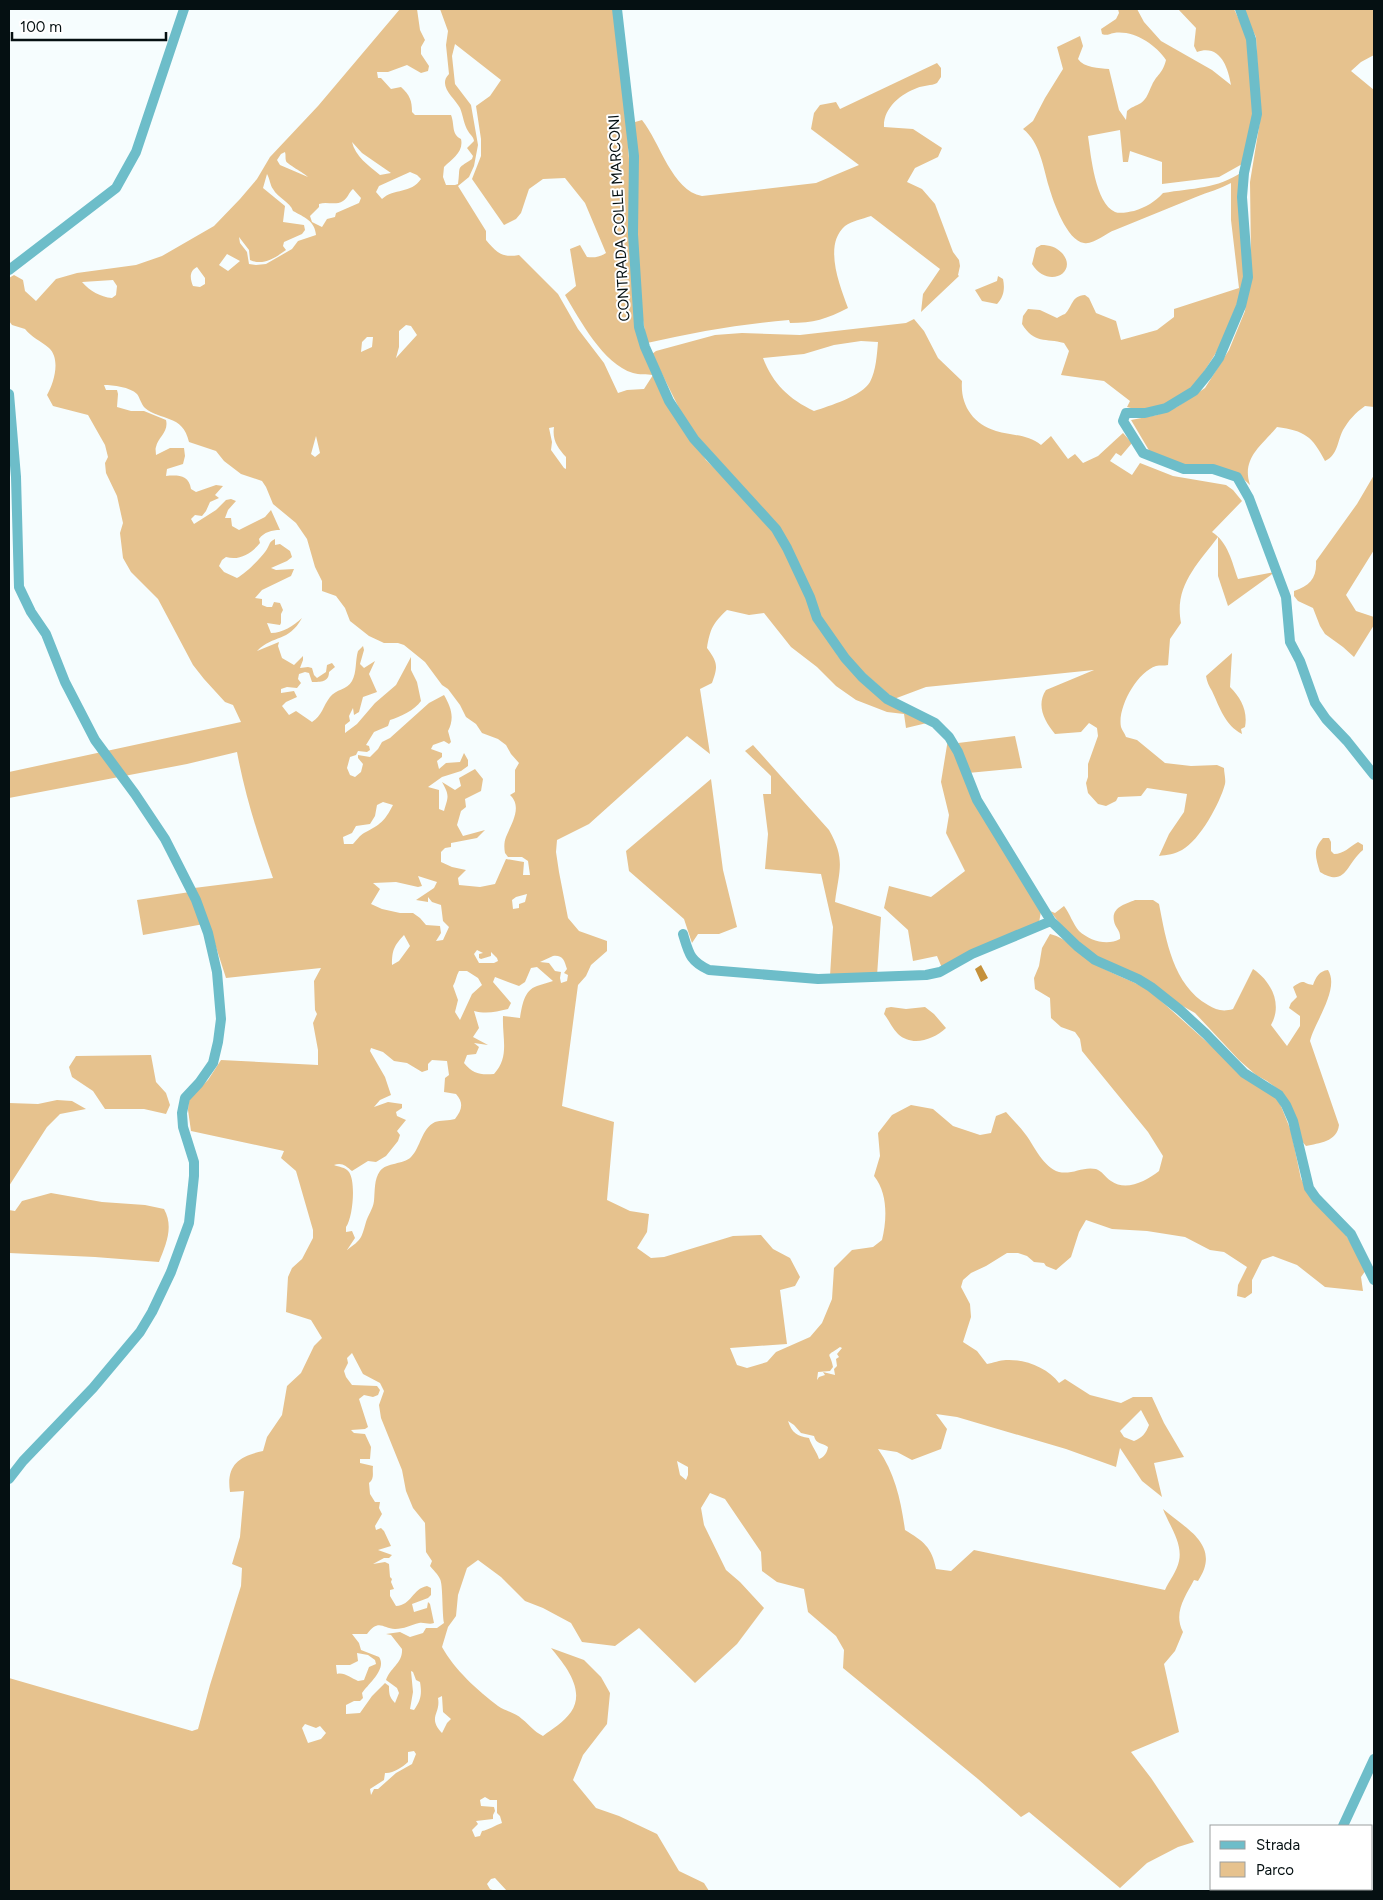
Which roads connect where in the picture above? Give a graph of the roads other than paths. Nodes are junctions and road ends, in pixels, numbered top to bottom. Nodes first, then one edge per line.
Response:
1 (184, 9) edge
2 (618, 9) edge
3 (1240, 9) edge
4 (9, 270) edge
5 (9, 394) edge
6 (1374, 775) edge
7 (1051, 921) junction
8 (683, 934) dead end
9 (1374, 1280) edge
10 (9, 1480) edge
11 (1374, 1759) edge
12 (1343, 1825) edge

1 - 4 street
2 - 7 street, CONTRADA COLLE MARCONI
3 - 6 street
5 - 10 street
7 - 8 street
7 - 9 street, CONTRADA COLLE MARCONI
11 - 12 street

